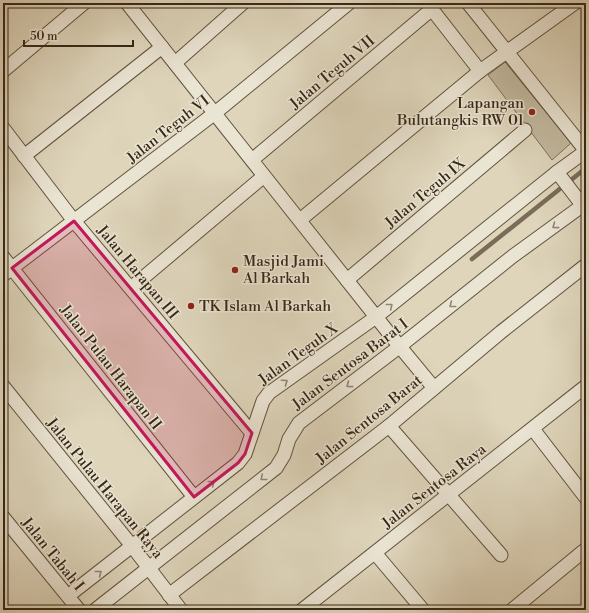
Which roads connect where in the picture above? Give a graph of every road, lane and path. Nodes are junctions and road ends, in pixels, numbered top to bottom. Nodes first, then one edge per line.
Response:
1 (84, 3) edge
2 (243, 3) edge
3 (349, 3) edge
4 (468, 3) edge
5 (575, 3) edge
6 (132, 5) edge
7 (430, 6) edge
8 (162, 46) junction
9 (507, 50) junction
10 (175, 63) junction
11 (3, 71) edge
12 (480, 71) junction
13 (215, 113) junction
14 (3, 128) edge
15 (525, 130) dead end
16 (586, 151) edge
17 (24, 156) junction
18 (252, 160) junction
19 (558, 174) junction
20 (264, 176) junction
21 (584, 205) edge
22 (300, 220) junction
23 (74, 221) junction
24 (3, 256) edge
25 (586, 265) edge
26 (7, 271) edge
27 (347, 280) junction
28 (131, 288) junction
29 (377, 319) junction
30 (398, 344) junction
31 (3, 386) edge
32 (586, 386) edge
33 (434, 388) junction
34 (389, 426) junction
35 (533, 429) junction
36 (252, 433) junction
37 (449, 495) junction
38 (194, 497) junction
39 (586, 498) edge
40 (3, 517) edge
41 (132, 546) junction
42 (586, 549) edge
43 (375, 553) junction
44 (500, 555) dead end
45 (150, 569) junction
46 (169, 595) junction
47 (68, 596) junction
48 (79, 610) edge
49 (96, 610) edge
50 (181, 610) edge
51 (302, 610) edge
52 (423, 610) edge
53 (512, 610) edge

1 - 11 street
2 - 10 street
3 - 13 street, Jalan Teguh VI
4 - 9 street
5 - 9 street
6 - 8 street
7 - 12 street
7 - 18 street, Jalan Teguh VII
8 - 10 street
8 - 17 street
9 - 12 street
9 - 16 street
10 - 13 street
12 - 22 street
13 - 18 street
13 - 23 street, Jalan Teguh VI
14 - 17 street, Jalan Harapan III
15 - 27 street, Jalan Teguh IX
16 - 19 street, Jalan Teguh X
17 - 23 street, Jalan Harapan III
18 - 20 street
19 - 21 street
29 -> 19 street, Jalan Teguh X
20 - 22 street
20 - 28 street
21 -> 30 street, Jalan Sentosa Barat I
22 - 27 street
23 - 26 street, Jalan Teguh VI
23 - 28 street, Jalan Harapan III
24 - 26 street, Jalan Pulau Harapan II
25 - 33 street, Jalan Sentosa Barat
26 - 38 street, Jalan Pulau Harapan II
27 - 29 street
28 - 36 street, Jalan Harapan III
29 - 30 street
36 -> 29 street, Jalan Teguh X
30 - 33 street
30 -> 45 street, Jalan Sentosa Barat I
31 - 41 street, Jalan Pulau Harapan Raya
32 - 35 street, Jalan Sentosa Raya
33 - 34 street, Jalan Sentosa Barat
34 - 37 street
34 - 46 street, Jalan Sentosa Barat
35 - 37 street, Jalan Sentosa Raya
35 - 39 street
38 -> 36 street, Jalan Teguh X
37 - 43 street, Jalan Sentosa Raya
37 - 44 street
38 - 41 street, Jalan Teguh X
40 - 47 street, Jalan Tabah I
41 - 45 street, Jalan Pulau Harapan Raya
47 -> 41 street, Jalan Teguh X
42 - 53 street
43 - 51 street, Jalan Sentosa Raya
43 - 52 street
45 - 46 street, Jalan Pulau Harapan Raya
45 - 49 street, Jalan Sentosa Barat I
46 - 50 street, Jalan Pulau Harapan Raya
47 - 48 street, Jalan Tabah I

